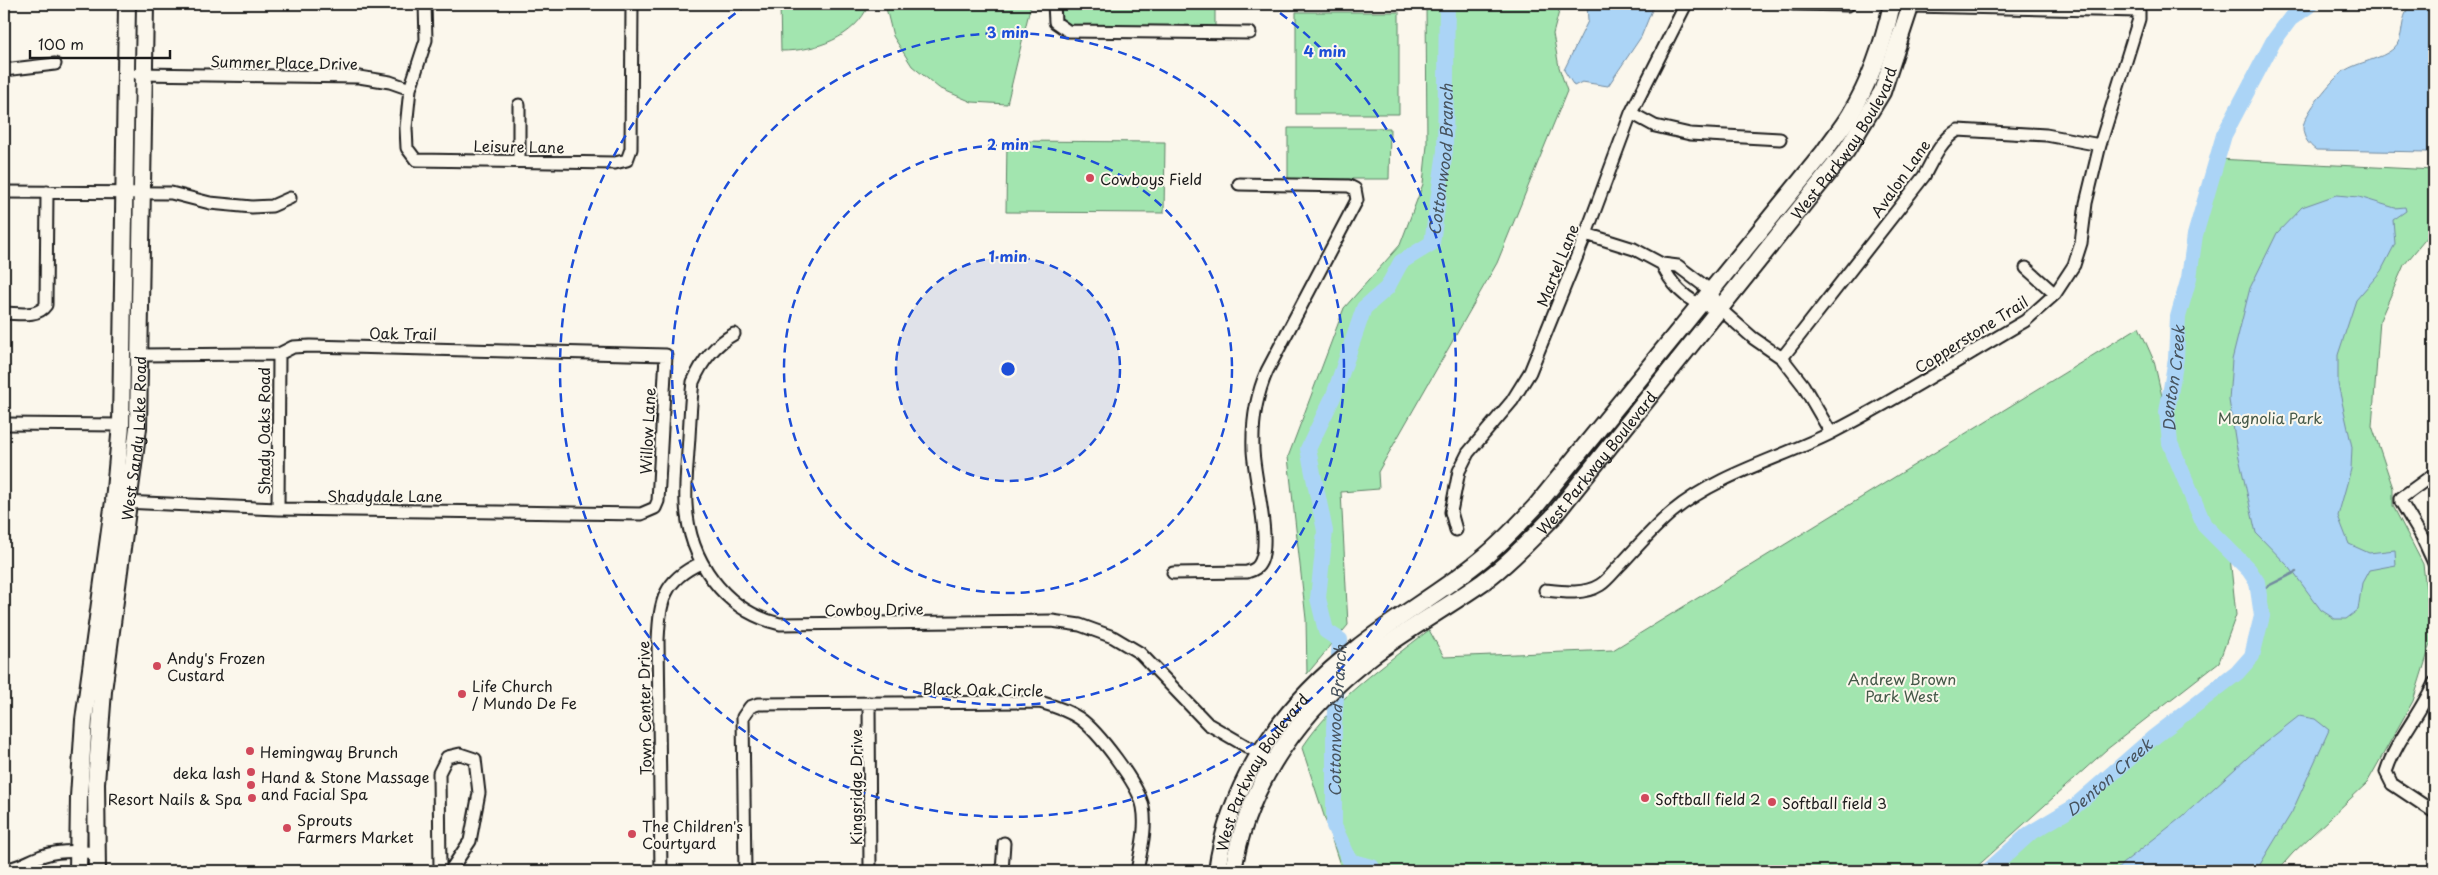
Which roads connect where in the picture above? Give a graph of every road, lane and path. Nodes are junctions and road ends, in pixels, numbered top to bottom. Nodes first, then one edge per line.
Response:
1 (127, 4) edge
2 (145, 4) edge
3 (425, 4) edge
4 (632, 4) edge
5 (1054, 4) edge
6 (1686, 4) edge
7 (1793, 4) edge
8 (1892, 4) edge
9 (1848, 5) edge
10 (1908, 5) edge
11 (1250, 33) dead end
12 (55, 64) dead end
13 (4, 70) edge
14 (126, 74) junction
15 (143, 74) junction
16 (410, 89) junction
17 (519, 105) dead end
18 (1631, 113) junction
19 (1780, 139) dead end
20 (2100, 145) junction
21 (518, 160) junction
22 (1239, 184) dead end
23 (4, 192) edge
24 (47, 192) junction
25 (124, 192) junction
26 (141, 192) junction
27 (290, 198) dead end
28 (1586, 234) junction
29 (1662, 264) junction
30 (2026, 268) dead end
31 (1710, 291) junction
32 (2055, 294) junction
33 (1699, 305) junction
34 (1719, 308) junction
35 (4, 312) edge
36 (734, 334) dead end
37 (279, 354) junction
38 (140, 355) junction
39 (666, 355) joint
40 (1782, 358) junction
41 (4, 424) edge
42 (121, 425) junction
43 (1831, 433) junction
44 (2434, 474) edge
45 (121, 502) junction
46 (655, 508) joint
47 (278, 509) junction
48 (1456, 530) dead end
49 (701, 563) junction
50 (2434, 564) edge
51 (1173, 573) dead end
52 (1545, 590) dead end
53 (107, 604) junction
54 (2434, 683) edge
55 (869, 704) junction
56 (1266, 757) junction
57 (2434, 812) edge
58 (1004, 843) dead end
59 (78, 851) junction
60 (96, 853) junction
61 (4, 870) edge
62 (78, 871) edge
63 (97, 871) edge
64 (440, 871) edge
65 (450, 871) edge
66 (661, 871) edge
67 (745, 871) edge
68 (870, 871) edge
69 (1002, 871) edge
70 (1137, 871) edge
71 (1217, 871) edge
72 (1233, 871) edge

1 - 14 street, West Sandy Lake Road
2 - 15 street, West Sandy Lake Road
3 - 16 street, Leisure Lane
4 - 21 street, Leisure Lane
5 - 11 street
6 - 18 street, Martel Lane
7 - 9 street
8 - 31 street, West Parkway Boulevard
10 - 20 street, Copperstone Trail
10 - 34 street, West Parkway Boulevard
12 - 13 street
14 - 15 street, Summer Place Drive
14 - 25 street, West Sandy Lake Road
15 - 16 street, Summer Place Drive
15 - 26 street, West Sandy Lake Road
16 - 21 street, Leisure Lane
17 - 21 street
18 - 19 street
18 - 28 street, Martel Lane
20 - 32 street, Copperstone Trail
20 - 40 street, Avalon Lane
22 - 51 street
23 - 24 street
24 - 25 street
24 - 35 street
25 - 26 street
25 - 42 street, West Sandy Lake Road
26 - 27 street
26 - 38 street, West Sandy Lake Road
28 - 29 street
28 - 48 street, Martel Lane
29 - 31 street
29 - 33 street
30 - 32 street
31 - 33 street, West Parkway Boulevard
31 - 34 street
32 - 43 street, Copperstone Trail
33 - 34 street
33 - 56 street, West Parkway Boulevard
34 - 40 street
34 - 56 street, West Parkway Boulevard
36 - 49 street, Cowboy Drive
37 - 38 street, Oak Trail
37 - 39 street, Oak Trail
37 - 47 street, Shady Oaks Road
38 - 45 street, West Sandy Lake Road
39 - 46 street, Willow Lane
40 - 43 street
41 - 42 street
42 - 45 street, West Sandy Lake Road
43 - 52 street, Copperstone Trail
44 - 50 street
45 - 47 street, Shadydale Lane
45 - 53 street, West Sandy Lake Road
46 - 47 street, Shadydale Lane
49 - 56 street, Cowboy Drive
49 - 66 street, Town Center Drive
53 - 59 street, West Sandy Lake Road
53 - 60 street, West Sandy Lake Road
54 - 57 street
55 - 67 street, Black Oak Circle
55 - 68 street, Kingsridge Drive
55 - 70 street, Black Oak Circle
56 - 71 street, West Parkway Boulevard
56 - 72 street, West Parkway Boulevard
58 - 69 street
59 - 60 street
59 - 61 street
59 - 62 street, West Sandy Lake Road
60 - 63 street, West Sandy Lake Road
64 - 65 street

